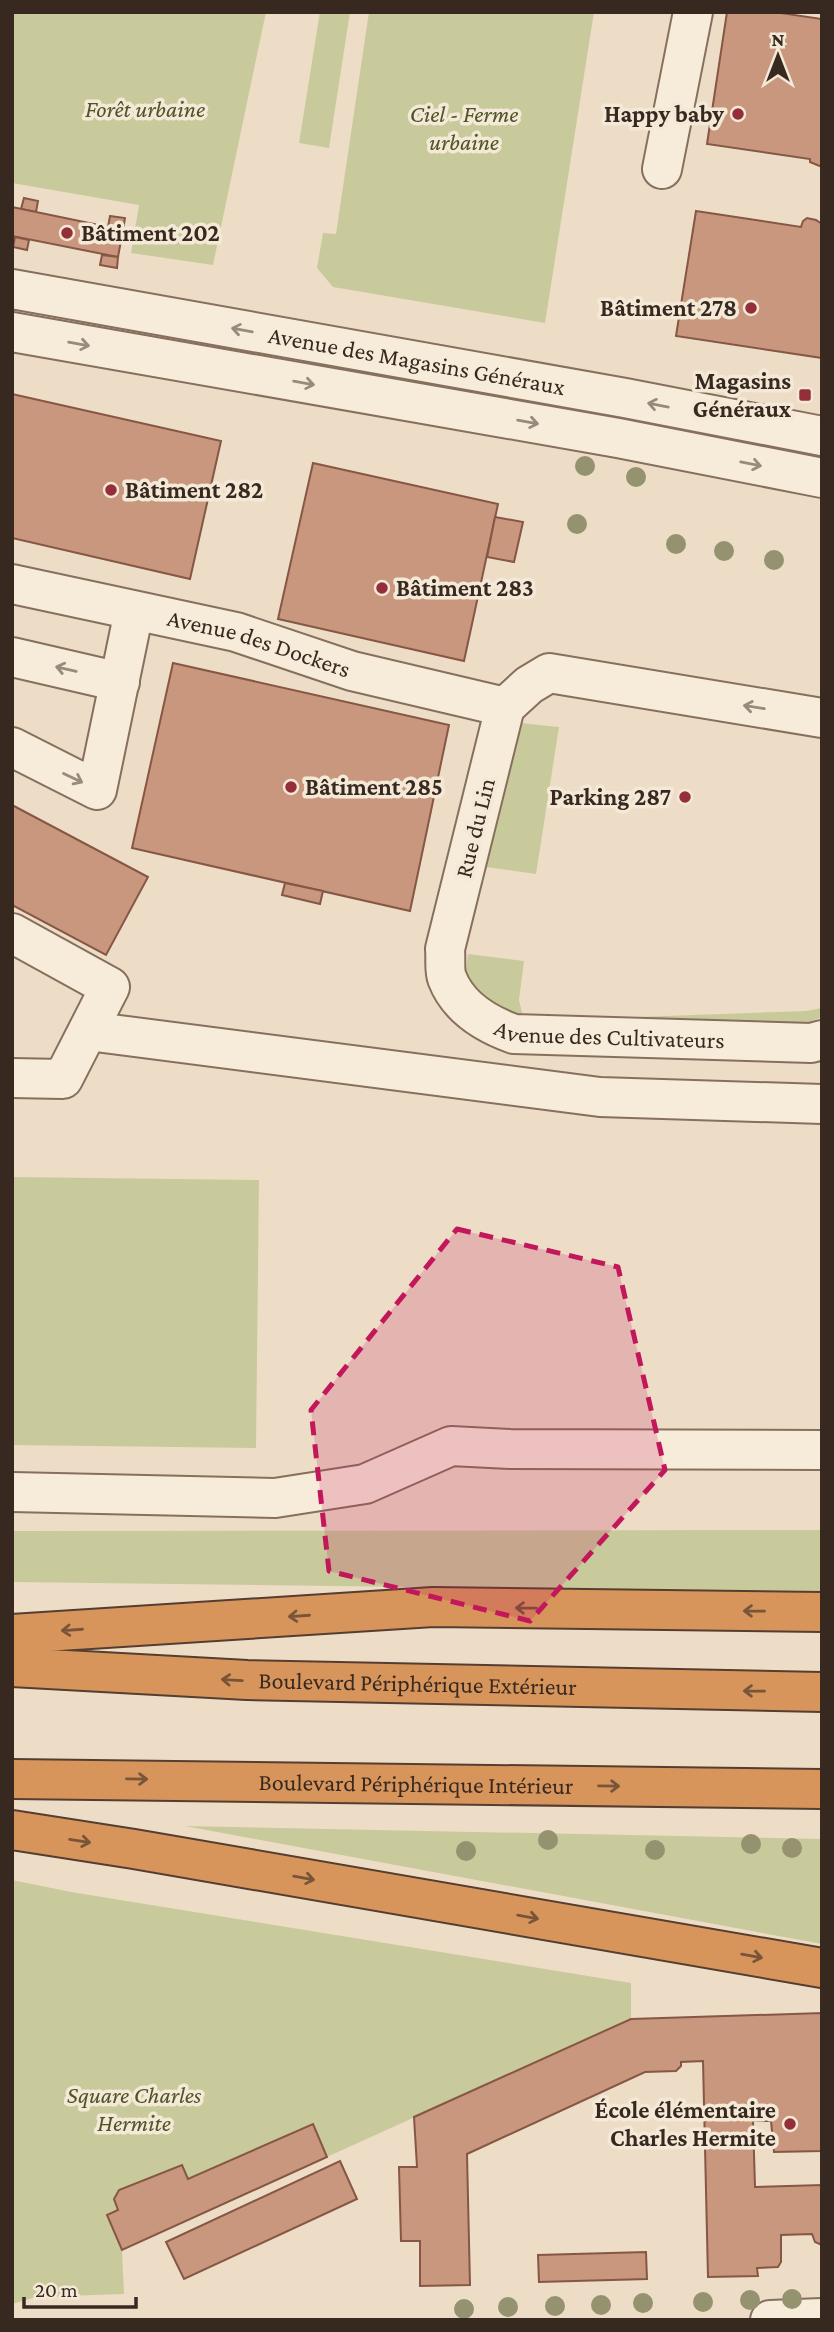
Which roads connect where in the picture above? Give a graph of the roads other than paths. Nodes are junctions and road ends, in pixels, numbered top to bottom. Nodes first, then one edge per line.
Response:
1 (693, 12) edge
2 (662, 169) dead end
3 (12, 289) edge
4 (12, 332) edge
5 (822, 436) edge
6 (822, 478) edge
7 (12, 584) edge
8 (134, 611) junction
9 (12, 657) edge
10 (120, 682) junction
11 (505, 707) junction
12 (822, 718) edge
13 (12, 747) edge
14 (12, 933) edge
15 (445, 950) joint
16 (88, 1031) junction
17 (822, 1040) edge
18 (12, 1078) edge
19 (822, 1104) edge
20 (822, 1450) edge
21 (12, 1492) edge
22 (822, 1612) edge
23 (12, 1634) edge
24 (12, 1667) edge
25 (822, 1692) edge
26 (12, 1779) edge
27 (822, 1788) edge
28 (12, 1830) edge
29 (822, 1968) edge
30 (822, 2318) edge
31 (770, 2320) edge

1 - 2 street
5 -> 3 street, Avenue des Magasins Généraux
4 -> 6 street, Avenue des Magasins Généraux
7 - 8 street, Avenue des Dockers
8 - 10 street
8 - 11 street, Avenue des Dockers
10 -> 9 street
13 -> 10 street
12 -> 11 street
11 - 15 street, Rue du Lin
14 - 16 street
15 - 17 street, Avenue des Cultivateurs
16 - 18 street
16 - 19 street
20 - 21 street
22 -> 23 highway
25 -> 24 highway, Boulevard Périphérique Extérieur
26 -> 27 highway, Boulevard Périphérique Intérieur
28 -> 29 highway
30 - 31 street

